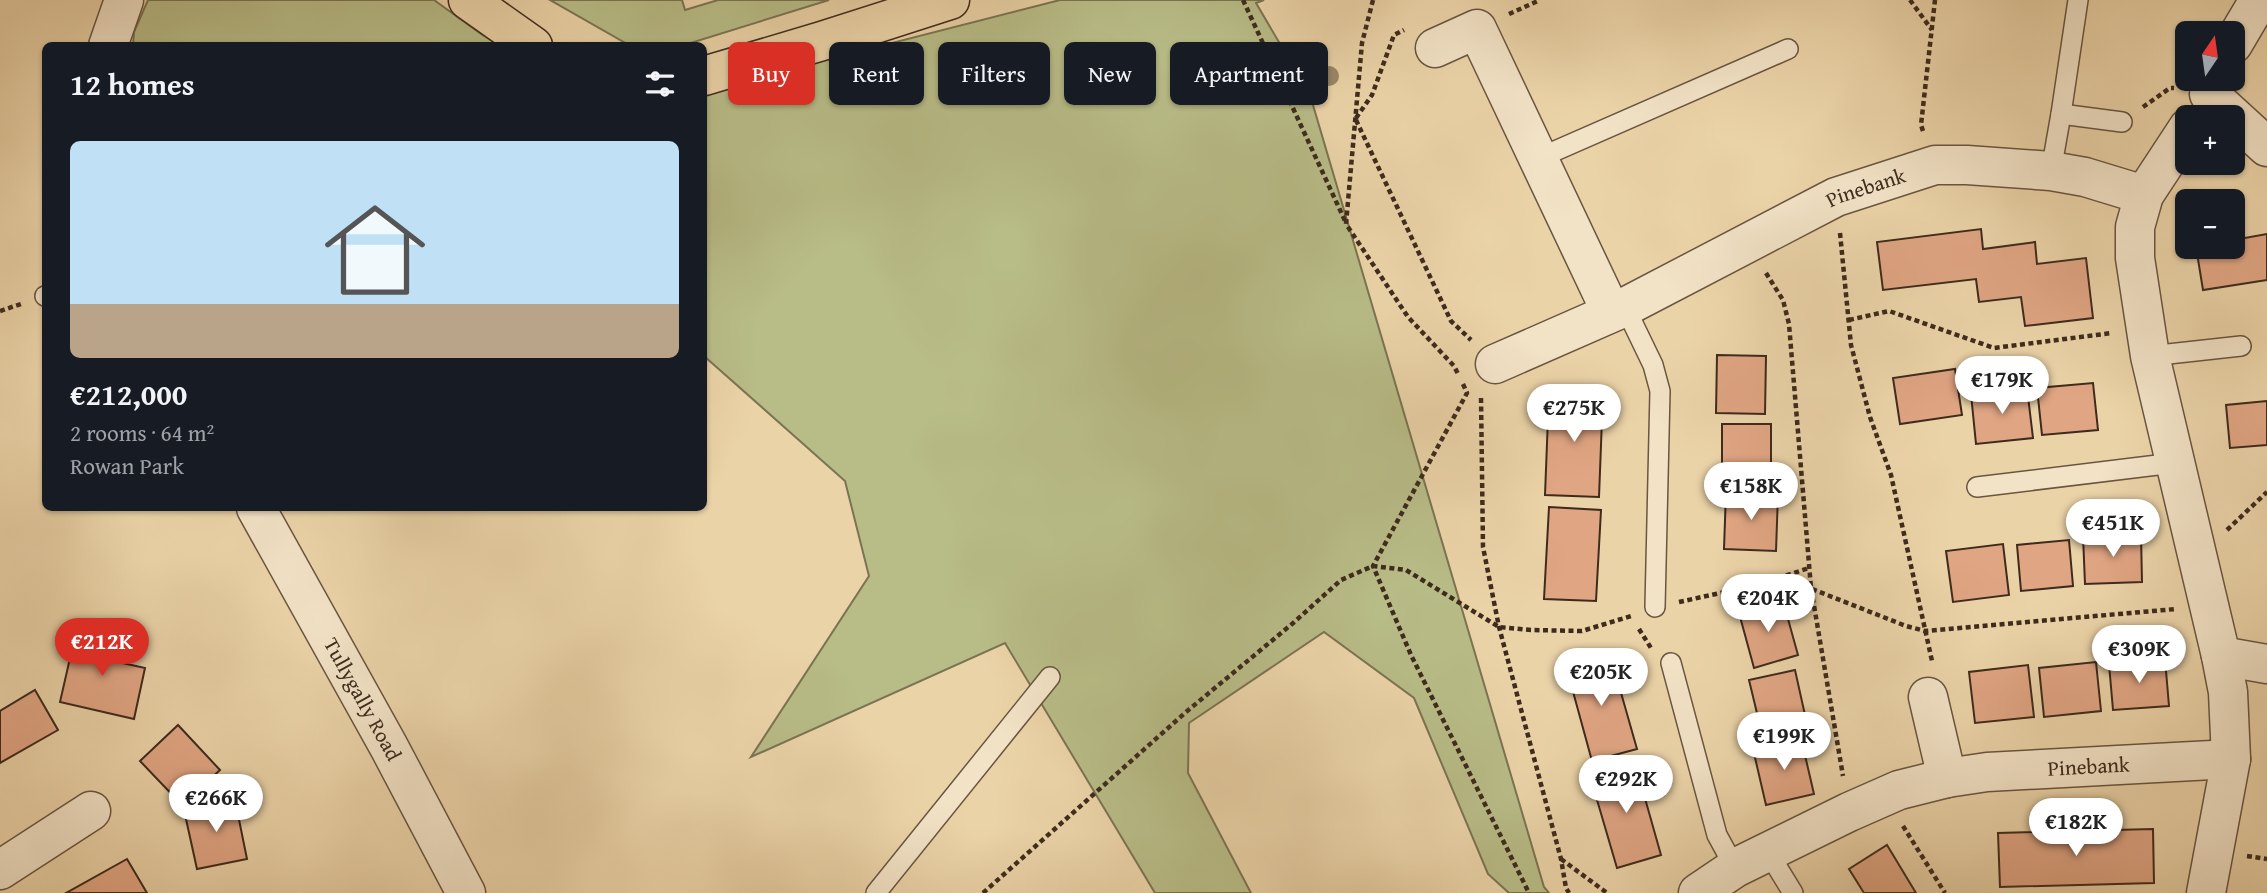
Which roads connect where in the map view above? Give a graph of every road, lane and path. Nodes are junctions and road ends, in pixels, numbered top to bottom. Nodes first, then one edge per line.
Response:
1 (106, 0) edge
2 (124, 0) edge
3 (468, 0) edge
4 (950, 0) edge
5 (1243, 0) edge
6 (1373, 0) edge
7 (1910, 0) edge
8 (1935, 0) edge
9 (2078, 0) edge
10 (2259, 0) edge
11 (2245, 24) edge
12 (1933, 31) junction
13 (107, 42) edge
14 (108, 42) edge
15 (527, 42) edge
16 (1435, 48) dead end
17 (1788, 49) dead end
18 (707, 75) edge
19 (2207, 97) edge
20 (2061, 114) junction
21 (1356, 119) junction
22 (2122, 122) dead end
23 (2267, 147) edge
24 (2175, 148) edge
25 (1539, 158) junction
26 (1936, 165) junction
27 (2051, 171) junction
28 (2144, 195) junction
29 (1836, 197) junction
30 (1346, 224) junction
31 (1748, 243) junction
32 (1618, 309) junction
33 (1849, 320) junction
34 (2147, 342) junction
35 (2241, 346) dead end
36 (1488, 377) junction
37 (2174, 463) junction
38 (1977, 487) dead end
39 (2267, 492) edge
40 (258, 511) edge
41 (2195, 550) junction
42 (1373, 566) junction
43 (1809, 568) junction
44 (1811, 588) junction
45 (2208, 606) junction
46 (1656, 607) junction
47 (1632, 616) junction
48 (1499, 627) junction
49 (1925, 631) junction
50 (2221, 656) junction
51 (1671, 663) joint
52 (2267, 664) edge
53 (1050, 677) dead end
54 (1928, 697) joint
55 (2231, 759) junction
56 (1947, 778) junction
57 (1884, 796) junction
58 (91, 811) dead end
59 (1849, 812) junction
60 (1561, 859) junction
61 (1752, 860) junction
62 (0, 870) edge
63 (466, 893) edge
64 (876, 893) edge
65 (983, 893) edge
66 (1529, 893) edge
67 (1569, 893) edge
68 (1607, 893) edge
69 (1698, 893) edge
70 (1793, 893) edge
71 (1945, 893) edge
72 (2206, 893) edge

1 - 13 street
2 - 14 street
3 - 15 highway
4 - 18 highway
5 - 30 path
6 - 21 path
7 - 12 path
8 - 12 path
9 - 20 lane
10 - 11 street
12 - 26 path
16 - 25 street
17 - 25 lane
19 - 23 street
20 - 22 lane
20 - 27 lane
21 - 30 path
21 - 36 path
24 - 28 street
25 - 32 street
26 - 27 street, Pinebank
26 - 29 street, Pinebank
27 - 28 street, Pinebank
28 - 34 street
29 - 31 street, Pinebank
29 - 33 path
30 - 42 path
31 - 32 street, Pinebank
31 - 43 path
32 - 36 street, Pinebank
32 - 46 lane
33 - 34 path
33 - 49 path
34 - 35 lane
34 - 37 street
36 - 48 path
37 - 38 lane
37 - 41 street
39 - 41 path
40 - 63 street, Tullygally Road
41 - 45 street
42 - 48 path
42 - 65 path
42 - 66 path
43 - 44 path
43 - 46 path
44 - 49 path
44 - 59 path
45 - 49 path
45 - 50 street
46 - 47 path
47 - 48 path
47 - 51 path
48 - 60 path
49 - 54 path
50 - 52 street
50 - 55 street
51 - 61 lane
53 - 64 lane
54 - 56 street
55 - 56 street, Pinebank
55 - 72 street
56 - 57 street, Pinebank
57 - 59 street, Pinebank
57 - 71 path
58 - 62 street
59 - 61 street, Pinebank
60 - 67 path
60 - 68 path
61 - 69 street, Pinebank
61 - 70 lane

